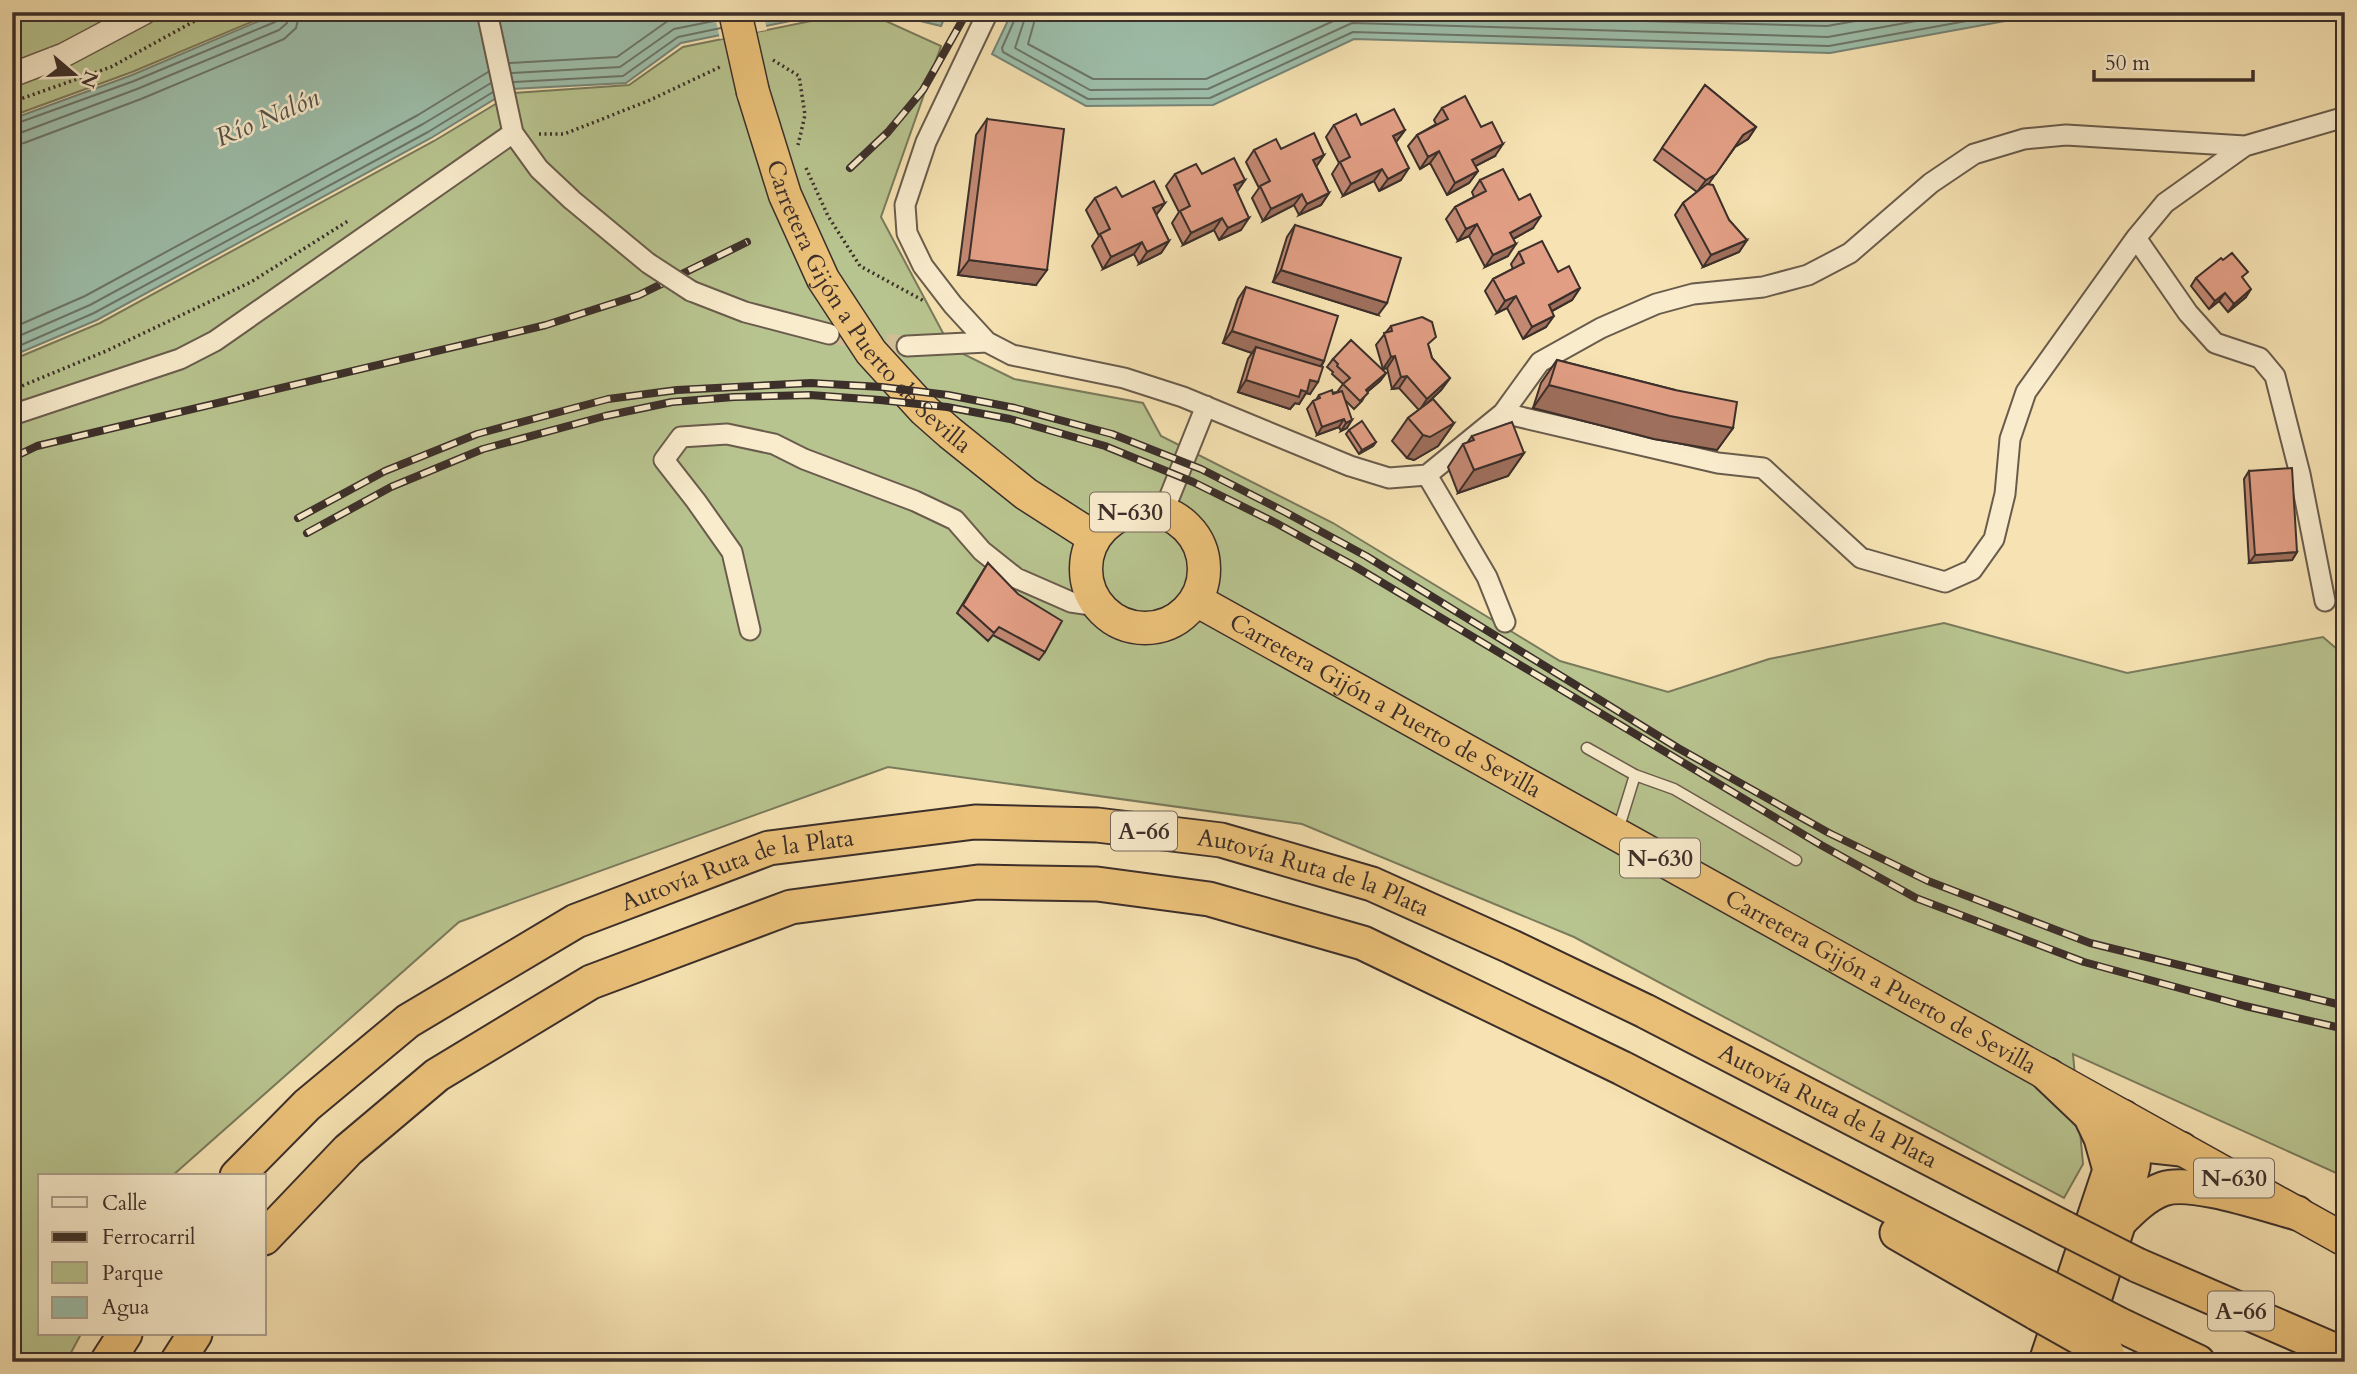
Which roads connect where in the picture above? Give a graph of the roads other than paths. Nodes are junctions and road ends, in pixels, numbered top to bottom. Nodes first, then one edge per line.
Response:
1 (145, 12) edge
2 (487, 12) edge
3 (734, 12) edge
4 (988, 12) edge
5 (12, 75) edge
6 (2345, 117) edge
7 (513, 133) junction
8 (2245, 146) junction
9 (2136, 238) junction
10 (829, 334) tunnel mouth
11 (987, 342) junction
12 (908, 346) tunnel mouth
13 (1206, 406) junction
14 (1503, 413) junction
15 (12, 415) edge
16 (1427, 475) junction
17 (1163, 513) junction
18 (1093, 537) junction
19 (1196, 600) junction
20 (2325, 601) dead end
21 (1098, 606) junction
22 (1506, 622) dead end
23 (750, 630) dead end
24 (1587, 748) dead end
25 (1635, 775) junction
26 (1617, 834) junction
27 (1796, 860) dead end
28 (2048, 1075) junction
29 (2129, 1130) junction
30 (2181, 1149) joint
31 (2110, 1170) junction
32 (239, 1174) edge
33 (2297, 1213) junction
34 (2119, 1222) junction
35 (266, 1236) edge
36 (2345, 1240) edge
37 (124, 1336) edge
38 (194, 1336) edge
39 (2116, 1346) edge
40 (2345, 1355) edge
41 (107, 1362) edge
42 (177, 1362) edge
43 (2046, 1362) edge
44 (2074, 1362) edge
45 (2198, 1362) edge

1 - 5 street
2 - 7 street
3 - 18 highway, Carretera Gijón a Puerto de Sevilla / N-630, bridge
4 - 11 street
6 - 8 street
7 - 10 street, bridge
7 - 15 street
8 - 9 street
8 - 14 street
9 - 14 street
9 - 20 street
11 - 12 street
11 - 13 street
13 - 16 street
13 - 17 street
14 - 16 street
16 - 22 street
17 - 18 highway, N-630
17 - 19 highway, N-630
18 - 21 highway, N-630
19 - 21 highway
19 - 26 highway, Carretera Gijón a Puerto de Sevilla / N-630
21 - 23 street
24 - 25 lane
25 - 26 lane
25 - 27 lane
26 - 28 highway, Carretera Gijón a Puerto de Sevilla / N-630
28 - 29 highway, Carretera Gijón a Puerto de Sevilla / N-630
28 - 31 highway
29 - 30 highway
29 - 31 highway
29 - 34 highway
30 - 33 highway, N-630
31 - 43 highway
32 - 40 highway, Autovía Ruta de la Plata / A-66, bridge
33 - 34 highway
33 - 36 highway, N-630
34 - 44 highway
35 - 39 highway, Autovía Ruta de la Plata / A-66, bridge
37 - 41 highway
38 - 42 highway
39 - 45 highway, Autovía Ruta de la Plata / A-66

